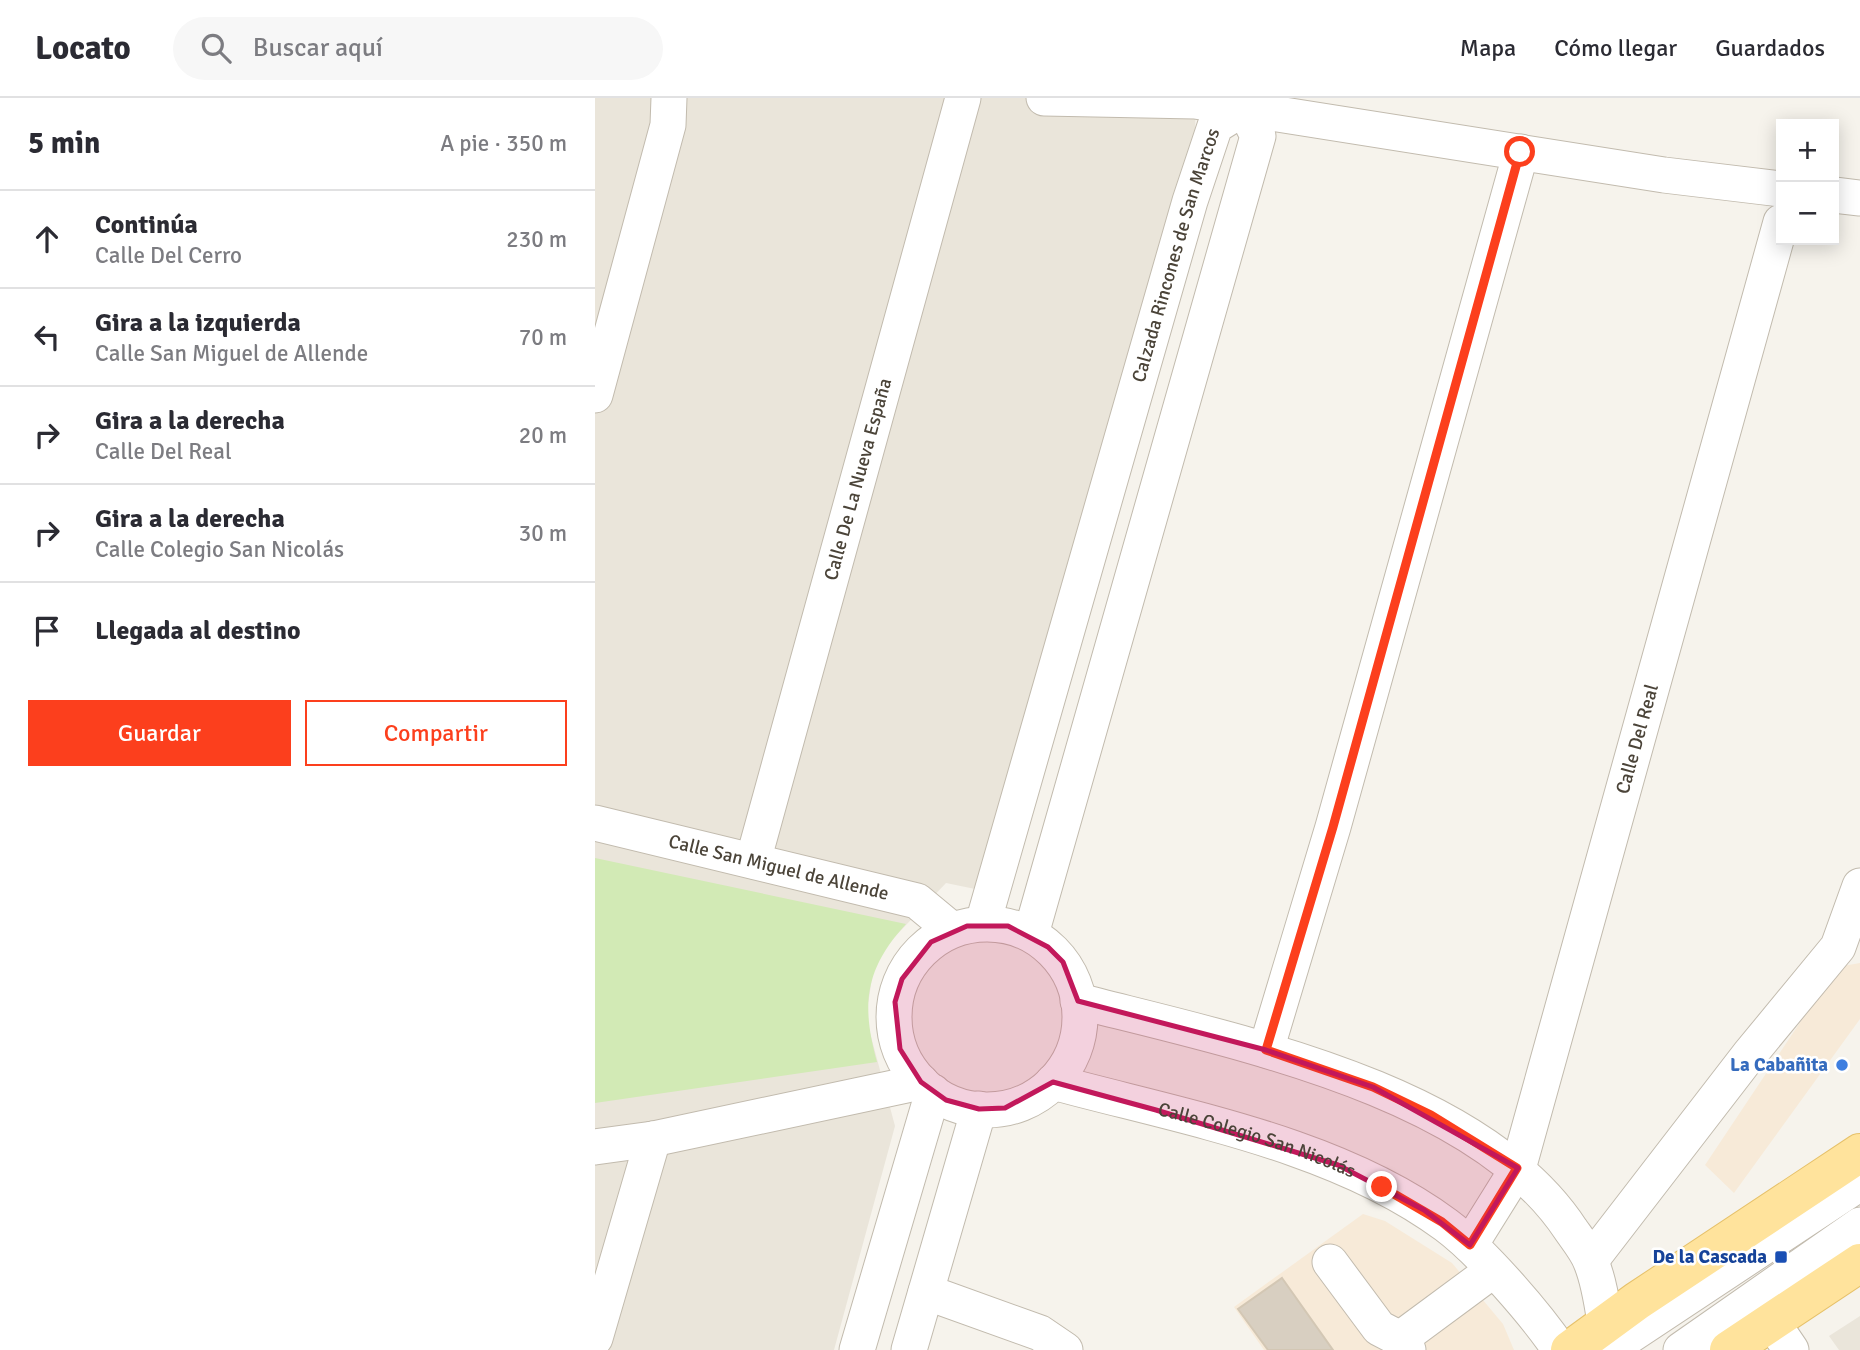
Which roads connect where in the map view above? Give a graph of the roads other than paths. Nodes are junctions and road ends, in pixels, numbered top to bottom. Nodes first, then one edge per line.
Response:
1 (669, 98) edge
2 (963, 98) edge
3 (1044, 98) edge
4 (1245, 103) edge
5 (1521, 152) junction
6 (1776, 188) edge
7 (1839, 196) edge
8 (1860, 198) edge
9 (1776, 240) edge
10 (596, 390) edge
11 (595, 823) edge
12 (753, 861) junction
13 (1860, 886) edge
14 (967, 927) junction
15 (1031, 934) junction
16 (1849, 946) edge
17 (1079, 1001) junction
18 (1266, 1050) junction
19 (1053, 1082) junction
20 (927, 1087) junction
21 (979, 1109) junction
22 (653, 1139) junction
23 (595, 1147) edge
24 (1860, 1153) edge
25 (1517, 1168) junction
26 (1860, 1182) edge
27 (1860, 1225) edge
28 (1481, 1258) junction
29 (1591, 1260) junction
30 (1330, 1262) dead end
31 (1860, 1263) edge
32 (926, 1292) junction
33 (1782, 1336) edge
34 (1612, 1337) edge
35 (595, 1338) edge
36 (1404, 1345) edge
37 (857, 1350) edge
38 (909, 1350) edge
39 (1065, 1350) edge
40 (1560, 1350) edge
41 (1570, 1350) edge
42 (1681, 1350) edge
43 (1729, 1350) edge

1 - 10 street
2 - 12 street, Calle De La Nueva España
3 - 4 street
4 - 5 street
4 - 14 street, Calzada Rincones de San Marcos
4 - 15 street, Calzada Rincones de San Marcos
5 - 6 street
5 - 18 street
7 - 8 street
9 - 25 street, Calle Del Real
11 - 12 street, Calle San Miguel de Allende
12 - 14 street, Calle San Miguel de Allende
13 - 16 street
14 - 15 street
14 - 20 street
15 - 17 street
16 - 29 street
17 - 18 street
17 - 19 street
18 - 25 street
19 - 21 street
19 - 28 street, Calle Colegio San Nicolás
20 - 21 street
20 - 22 street
20 - 37 street
21 - 32 street
22 - 23 street
22 - 35 street
24 - 34 main road
25 - 28 street, Calle Del Real
25 - 29 street
26 - 34 street
27 - 42 street
28 - 36 street
28 - 40 street, Calle Colegio San Nicolás
29 - 34 street
30 - 36 street
31 - 33 main road
32 - 38 street
32 - 39 street
33 - 43 main road
34 - 41 main road

